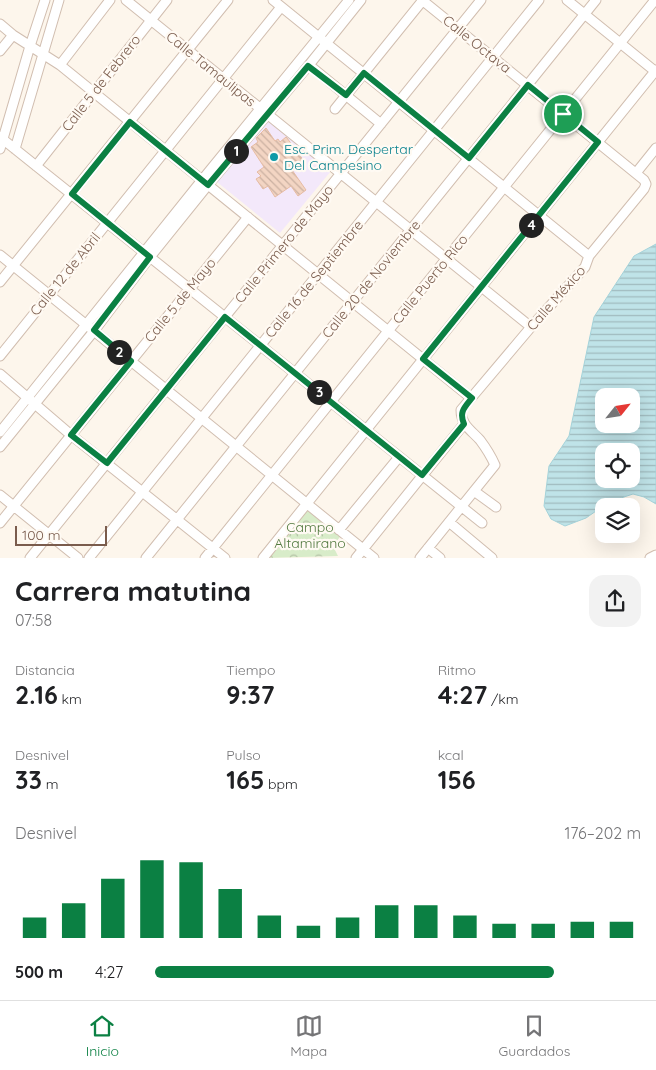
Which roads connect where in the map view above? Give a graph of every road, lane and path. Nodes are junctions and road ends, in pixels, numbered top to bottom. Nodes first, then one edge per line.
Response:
1 (44, 0) edge
2 (59, 0) edge
3 (110, 0) edge
4 (126, 0) edge
5 (167, 0) edge
6 (228, 0) edge
7 (273, 0) edge
8 (349, 0) edge
9 (361, 0) edge
10 (422, 0) edge
11 (481, 0) edge
12 (539, 0) edge
13 (567, 0) edge
14 (596, 0) edge
15 (655, 0) edge
16 (281, 7) junction
17 (585, 14) junction
18 (151, 20) junction
19 (0, 24) edge
20 (458, 29) junction
21 (13, 35) junction
22 (323, 40) junction
23 (620, 43) junction
24 (30, 46) junction
25 (188, 50) junction
26 (0, 51) edge
27 (43, 54) junction
28 (493, 57) junction
29 (60, 65) junction
30 (308, 66) junction
31 (656, 71) edge
32 (364, 73) junction
33 (223, 79) junction
34 (528, 85) junction
35 (94, 92) junction
36 (346, 95) junction
37 (399, 102) junction
38 (260, 108) junction
39 (335, 109) dead end
40 (563, 114) junction
41 (267, 115) junction
42 (130, 122) junction
43 (381, 124) junction
44 (434, 130) junction
45 (2, 138) edge
46 (598, 142) junction
47 (656, 148) edge
48 (0, 149) edge
49 (14, 149) junction
50 (165, 150) junction
51 (469, 158) junction
52 (36, 166) junction
53 (636, 173) junction
54 (341, 174) junction
55 (205, 182) junction
56 (646, 184) joint
57 (504, 187) junction
58 (72, 194) junction
59 (376, 202) junction
60 (539, 215) junction
61 (248, 217) junction
62 (106, 222) junction
63 (410, 230) junction
64 (283, 245) junction
65 (0, 255) edge
66 (147, 255) junction
67 (589, 256) junction
68 (446, 258) junction
69 (14, 266) junction
70 (318, 274) junction
71 (0, 282) edge
72 (481, 287) junction
73 (189, 289) junction
74 (48, 294) junction
75 (353, 302) junction
76 (225, 317) junction
77 (531, 327) junction
78 (90, 328) junction
79 (388, 330) junction
80 (260, 345) junction
81 (0, 356) edge
82 (423, 359) junction
83 (131, 361) junction
84 (295, 373) junction
85 (0, 374) edge
86 (166, 389) junction
87 (472, 398) junction
88 (32, 400) junction
89 (330, 402) junction
90 (201, 418) junction
91 (464, 424) junction
92 (366, 430) junction
93 (0, 432) edge
94 (71, 435) junction
95 (236, 446) junction
96 (0, 447) edge
97 (399, 457) junction
98 (107, 463) junction
99 (271, 475) junction
100 (422, 475) junction
101 (142, 491) junction
102 (474, 491) junction
103 (0, 495) edge
104 (306, 503) junction
105 (14, 506) junction
106 (461, 506) junction
107 (496, 507) dead end
108 (177, 519) junction
109 (449, 522) junction
110 (0, 523) edge
111 (482, 523) dead end
112 (339, 530) junction
113 (49, 534) junction
114 (213, 548) junction
115 (428, 548) junction
116 (363, 549) junction
117 (656, 555) edge
118 (490, 557) edge
119 (30, 558) edge
120 (78, 558) edge
121 (89, 558) edge
122 (146, 558) edge
123 (204, 558) edge
124 (225, 558) edge
125 (263, 558) edge
126 (356, 558) edge
127 (374, 558) edge
128 (420, 558) edge
129 (440, 558) edge
130 (650, 558) edge

1 - 24 street
2 - 27 street
3 - 29 street
4 - 18 street, Calle Tamaulipas
5 - 18 street, Calle 5 de Febrero
6 - 25 street
7 - 16 street
8 - 22 street
9 - 22 street
10 - 20 street, Calle Octava
10 - 32 street
11 - 20 street, Calle Primero de Mayo
12 - 28 street, Calle 16 de Septiembre
13 - 17 street
14 - 17 street, Calle 20 de Noviembre
15 - 23 street, Calle Puerto Rico
16 - 22 street
16 - 33 street, Calle 12 de Abril
17 - 23 street
17 - 34 street, Calle 20 de Noviembre
18 - 25 street, Calle Tamaulipas
18 - 35 street, Calle 5 de Febrero
19 - 21 street
20 - 28 street, Calle Octava
20 - 37 street, Calle Primero de Mayo
21 - 24 street
21 - 26 street
22 - 30 street
22 - 32 street
22 - 38 street
23 - 31 street
23 - 40 street, Calle Puerto Rico
24 - 27 street
24 - 45 street
25 - 33 street, Calle Tamaulipas
25 - 42 street
27 - 29 street
27 - 49 street
28 - 34 street, Calle Octava
28 - 44 street, Calle 16 de Septiembre
29 - 35 street
30 - 36 street
30 - 41 street
31 - 46 street
32 - 36 street
32 - 37 street
33 - 38 street, Calle Tamaulipas
33 - 50 street, Calle 12 de Abril
34 - 40 street, Calle Octava
34 - 51 street, Calle 20 de Noviembre
35 - 42 street
35 - 52 street, Calle 5 de Febrero
36 - 39 street
36 - 43 street
37 - 43 street, Calle Primero de Mayo
37 - 44 street
38 - 41 street, Calle Tamaulipas
38 - 55 street
40 - 46 street, Calle Octava
40 - 57 street, Calle Puerto Rico
41 - 54 street, Calle Tamaulipas
41 - 55 street
42 - 50 street
42 - 58 street
43 - 54 street, Calle Primero de Mayo
44 - 51 street
44 - 59 street, Calle 16 de Septiembre
45 - 48 street
45 - 49 street
46 - 53 street, Calle Octava
46 - 60 street
47 - 53 street
49 - 52 street
50 - 55 street
50 - 62 street, Calle 12 de Abril
51 - 57 street
51 - 63 street, Calle 20 de Noviembre
52 - 58 street
53 - 56 street, Calle Octava
54 - 59 street, Calle Tamaulipas
54 - 64 street, Calle Primero de Mayo
55 - 61 street
55 - 66 street
56 - 67 street, Calle México
57 - 60 street
57 - 68 street, Calle Puerto Rico
58 - 62 street
58 - 69 street
59 - 63 street, Calle Tamaulipas
59 - 70 street, Calle 16 de Septiembre
60 - 67 street
60 - 72 street
61 - 64 street
61 - 73 street, Calle 5 de Mayo
62 - 66 street
62 - 74 street, Calle 12 de Abril
63 - 68 street, Calle Tamaulipas
63 - 75 street, Calle 20 de Noviembre
64 - 70 street
64 - 76 street, Calle Primero de Mayo
65 - 69 street
66 - 73 street
66 - 78 street
67 - 77 street, Calle México
68 - 72 street, Calle Tamaulipas
68 - 79 street, Calle Puerto Rico
69 - 71 street
69 - 74 street
70 - 75 street
70 - 80 street, Calle 16 de Septiembre
72 - 77 street, Calle Tamaulipas
72 - 82 street
73 - 76 street
73 - 83 street, Calle 5 de Mayo
74 - 78 street
74 - 81 street, Calle 12 de Abril
75 - 79 street
75 - 84 street, Calle 20 de Noviembre
76 - 80 street
76 - 86 street, Calle Primero de Mayo
77 - 87 street, Calle México
78 - 83 street
78 - 88 street
79 - 82 street
79 - 89 street, Calle Puerto Rico
80 - 84 street
80 - 90 street, Calle 16 de Septiembre
82 - 87 street
82 - 92 street
83 - 86 street
83 - 94 street, Calle 5 de Mayo
84 - 89 street
84 - 95 street, Calle 20 de Noviembre
85 - 88 street
86 - 90 street
86 - 98 street, Calle Primero de Mayo
87 - 91 street, Calle México
88 - 93 street
88 - 94 street
88 - 96 street
89 - 92 street
89 - 99 street, Calle Puerto Rico
90 - 95 street
90 - 101 street, Calle 16 de Septiembre
91 - 100 street
91 - 102 street
92 - 97 street
92 - 104 street
94 - 98 street
94 - 105 street, Calle 5 de Mayo
95 - 99 street
95 - 108 street, Calle 20 de Noviembre
97 - 100 street
97 - 112 street
98 - 101 street
98 - 113 street, Calle Primero de Mayo
99 - 104 street
99 - 114 street, Calle Puerto Rico
100 - 106 street
100 - 116 street
101 - 108 street
101 - 121 street, Calle 16 de Septiembre
102 - 106 street
102 - 107 street
103 - 105 street
104 - 112 street
104 - 125 street
105 - 110 street, Calle 5 de Mayo
105 - 113 street
106 - 109 street
106 - 111 street
108 - 114 street
108 - 122 street, Calle 20 de Noviembre
109 - 115 street
109 - 118 street
112 - 116 street
113 - 119 street, Calle Primero de Mayo
113 - 120 street
114 - 123 street, Calle Puerto Rico
114 - 124 street
115 - 128 street
115 - 129 street
116 - 126 street
116 - 127 street
117 - 130 street

